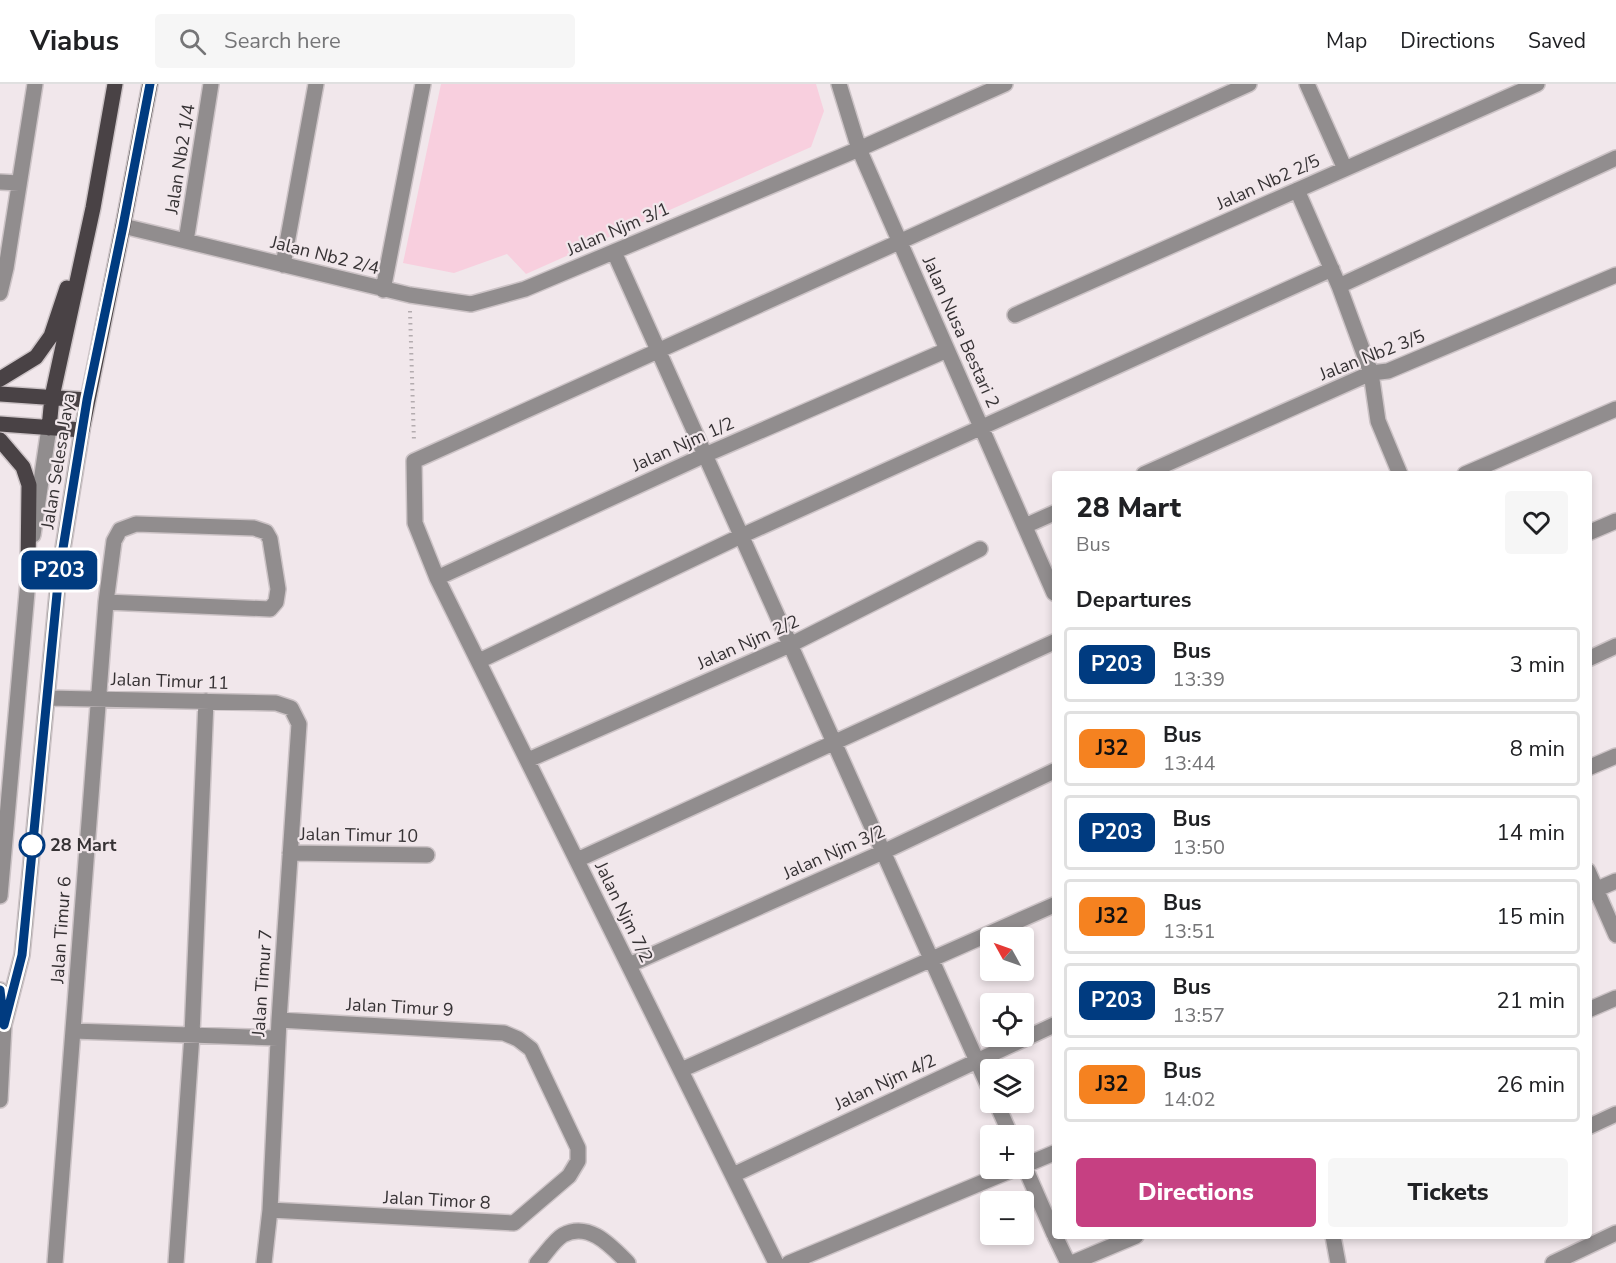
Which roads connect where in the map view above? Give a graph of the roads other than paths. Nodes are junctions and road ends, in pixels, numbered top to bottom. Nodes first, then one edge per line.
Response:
1 (35, 84) edge
2 (115, 84) edge
3 (150, 84) edge
4 (211, 84) edge
5 (316, 84) edge
6 (423, 84) edge
7 (839, 84) edge
8 (1005, 84) edge
9 (1249, 84) edge
10 (1307, 84) edge
11 (1537, 84) edge
12 (859, 149) junction
13 (1616, 158) edge
14 (1345, 169) junction
15 (0, 182) edge
16 (19, 183) junction
17 (1297, 190) junction
18 (93, 208) junction
19 (123, 226) junction
20 (186, 241) junction
21 (900, 242) junction
22 (614, 252) junction
23 (284, 265) junction
24 (1332, 269) junction
25 (1616, 275) edge
26 (1339, 286) junction
27 (383, 290) junction
28 (0, 293) edge
29 (1015, 315) dead end
30 (947, 350) junction
31 (658, 351) junction
32 (1371, 373) junction
33 (0, 380) edge
34 (0, 394) edge
35 (52, 398) junction
36 (87, 400) junction
37 (1616, 409) edge
38 (0, 424) edge
39 (49, 428) junction
40 (982, 428) junction
41 (81, 430) junction
42 (0, 440) edge
43 (705, 455) junction
44 (1151, 471) edge
45 (1399, 471) edge
46 (1472, 471) edge
47 (1052, 514) edge
48 (1616, 521) edge
49 (1025, 526) junction
50 (1592, 531) edge
51 (741, 536) junction
52 (980, 549) dead end
53 (28, 570) junction
54 (437, 578) junction
55 (1052, 588) edge
56 (106, 602) junction
57 (1052, 643) edge
58 (790, 645) junction
59 (1616, 646) edge
60 (1592, 657) edge
61 (478, 661) junction
62 (47, 698) junction
63 (98, 698) junction
64 (206, 701) junction
65 (291, 708) joint
66 (834, 742) junction
67 (1616, 756) edge
68 (528, 760) junction
69 (1592, 766) edge
70 (1052, 772) edge
71 (883, 852) junction
72 (290, 853) junction
73 (427, 855) dead end
74 (577, 860) junction
75 (1616, 881) edge
76 (1592, 891) edge
77 (0, 896) edge
78 (1052, 906) edge
79 (1616, 935) edge
80 (931, 959) junction
81 (629, 965) junction
82 (0, 990) edge
83 (1616, 998) edge
84 (1592, 1008) edge
85 (279, 1020) junction
86 (4, 1025) junction
87 (1052, 1026) edge
88 (73, 1030) junction
89 (192, 1035) junction
90 (278, 1038) junction
91 (1, 1055) edge
92 (977, 1061) junction
93 (980, 1068) edge
94 (681, 1070) junction
95 (0, 1100) edge
96 (1616, 1114) edge
97 (1592, 1125) edge
98 (1052, 1154) edge
99 (578, 1161) joint
100 (1034, 1161) edge
101 (733, 1175) junction
102 (991, 1179) edge
103 (1028, 1179) edge
104 (270, 1210) junction
105 (1052, 1229) edge
106 (1616, 1233) edge
107 (1057, 1239) edge
108 (1129, 1239) edge
109 (1338, 1239) edge
110 (55, 1263) edge
111 (176, 1263) edge
112 (264, 1263) edge
113 (537, 1263) edge
114 (628, 1263) edge
115 (776, 1263) edge
116 (789, 1263) edge
117 (1070, 1263) edge
118 (1338, 1263) edge
119 (1553, 1263) edge

1 - 16 street
2 - 18 main road, Jalan Selesa Jaya
3 - 19 main road, Jalan Selesa Jaya
4 - 20 street, Jalan Nb2 1/4
5 - 23 street
6 - 27 street, Jalan Nb2 2/4
7 - 12 street, Jalan Nusa Bestari 2
8 - 12 street, Jalan Njm 3/1
9 - 21 street
10 - 14 street
11 - 14 street, Jalan Nb2 2/5
12 - 21 street, Jalan Nusa Bestari 2
12 - 22 street, Jalan Njm 3/1
13 - 26 street
14 - 17 street, Jalan Nb2 2/5
15 - 16 street
16 - 28 street
17 - 24 street
17 - 29 street, Jalan Nb2 2/5
18 - 33 main road
18 - 35 main road, Jalan Selesa Jaya
19 - 20 street, Jalan Nb2 2/4
19 - 36 main road, Jalan Selesa Jaya
20 - 23 street, Jalan Nb2 2/4
21 - 30 street, Jalan Nusa Bestari 2
21 - 31 street
22 - 27 street, Jalan Njm 3/1
22 - 31 street
23 - 27 street, Jalan Nb2 2/4
24 - 26 street
24 - 40 street
25 - 32 street, Jalan Nb2 3/5
26 - 32 street
30 - 40 street, Jalan Nusa Bestari 2
30 - 43 street, Jalan Njm 1/2
31 - 43 street
31 - 54 street, Jalan Njm 7/2
32 - 44 street, Jalan Nb2 3/5
32 - 45 street
34 - 35 main road
35 - 36 main road
35 - 39 main road, Jalan Selesa Jaya
36 - 41 main road, Jalan Selesa Jaya
37 - 46 street
38 - 39 main road
39 - 41 main road
39 - 53 street, Jalan Selesa Jaya
40 - 49 street, Jalan Nusa Bestari 2
40 - 51 street
41 - 62 street, Jalan Selesa Jaya
42 - 53 main road
43 - 51 street
43 - 54 street, Jalan Njm 1/2
47 - 49 street
48 - 50 street
49 - 55 street, Jalan Nusa Bestari 2
51 - 58 street
51 - 61 street
52 - 58 street, Jalan Njm 2/2
53 - 77 street, Jalan Selesa Jaya
54 - 61 street, Jalan Njm 7/2
56 - 56 street, Jalan Timur 6
56 - 63 street, Jalan Timur 6
57 - 66 street
58 - 66 street
58 - 68 street, Jalan Njm 2/2
59 - 60 street
61 - 68 street, Jalan Njm 7/2
62 - 63 street, Jalan Timur 11
62 - 86 street, Jalan Selesa Jaya
63 - 64 street, Jalan Timur 11
63 - 88 street, Jalan Timur 6
64 - 65 street, Jalan Timur 11
64 - 89 street
65 - 72 street, Jalan Timur 7
66 - 71 street
66 - 74 street
67 - 69 street
68 - 74 street, Jalan Njm 7/2
70 - 71 street, Jalan Njm 3/2
71 - 80 street
71 - 81 street, Jalan Njm 3/2
72 - 73 street, Jalan Timur 10
72 - 85 street, Jalan Timur 7
74 - 81 street, Jalan Njm 7/2
75 - 76 street
76 - 79 street
78 - 80 street
80 - 92 street
80 - 94 street
81 - 94 street, Jalan Njm 7/2
82 - 86 street, Jalan Selesa Jaya
83 - 84 street
85 - 90 street, Jalan Timur 7
85 - 99 street, Jalan Timur 9
86 - 91 street, Jalan Selesa Jaya
87 - 92 street, Jalan Njm 4/2
88 - 89 street
88 - 110 street, Jalan Timur 6
89 - 90 street
89 - 111 street
90 - 104 street, Jalan Timur 7
91 - 95 street, Jalan Selesa Jaya
92 - 93 street
92 - 101 street, Jalan Njm 4/2
94 - 101 street, Jalan Njm 7/2
96 - 97 street
98 - 100 street
99 - 104 street, Jalan Timor 8
101 - 115 street, Jalan Njm 7/2
102 - 116 street
103 - 105 street
104 - 112 street, Jalan Timur 7
106 - 119 street
107 - 117 street
108 - 117 street
109 - 118 street
113 - 114 street

